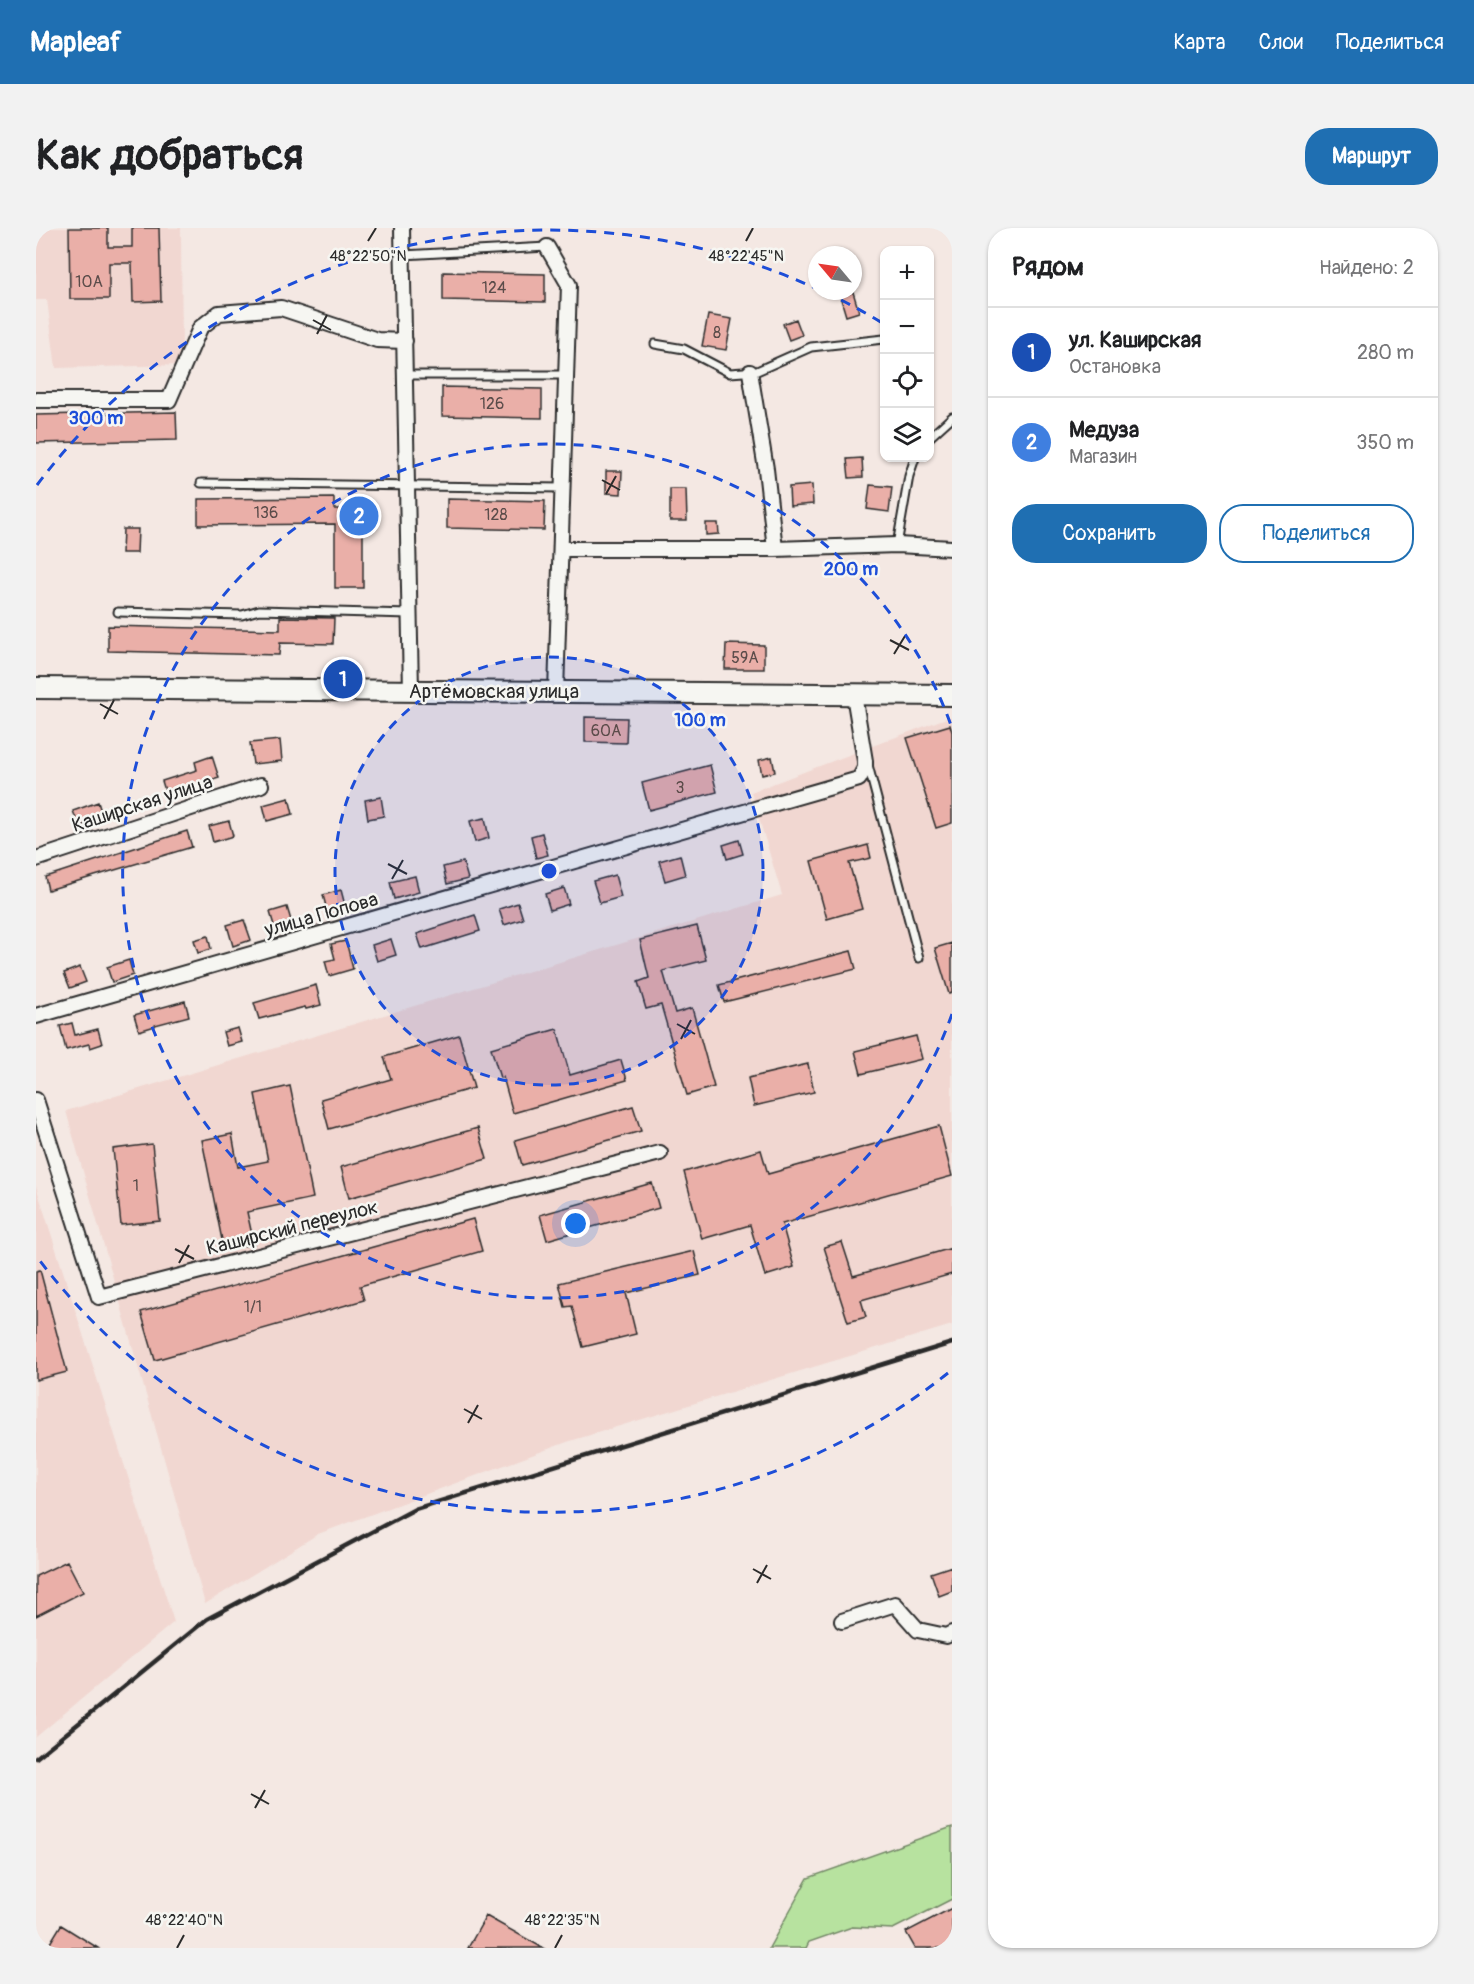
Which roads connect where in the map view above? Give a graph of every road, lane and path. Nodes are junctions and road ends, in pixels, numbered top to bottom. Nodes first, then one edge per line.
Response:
1 (402, 228) edge
2 (547, 247) joint
3 (403, 255) junction
4 (880, 340) edge
5 (405, 341) junction
6 (655, 344) dead end
7 (750, 372) junction
8 (405, 375) junction
9 (566, 375) junction
10 (36, 400) edge
11 (952, 417) edge
12 (934, 433) edge
13 (914, 462) edge
14 (201, 483) dead end
15 (407, 486) junction
16 (563, 488) junction
17 (897, 545) junction
18 (952, 548) edge
19 (561, 549) junction
20 (775, 549) junction
21 (118, 612) dead end
22 (410, 614) junction
23 (36, 688) edge
24 (411, 691) junction
25 (556, 692) junction
26 (854, 695) junction
27 (952, 695) edge
28 (862, 745) junction
29 (261, 785) dead end
30 (36, 859) edge
31 (919, 958) dead end
32 (36, 1016) edge
33 (36, 1100) edge
34 (660, 1153) dead end
35 (842, 1621) dead end
36 (952, 1633) edge

1 - 3 street
2 - 3 lane
2 - 9 street
3 - 5 street
4 - 7 lane
5 - 8 street
5 - 10 street
6 - 7 lane
7 - 20 street
8 - 9 lane
8 - 15 street
9 - 16 street
11 - 12 lane
13 - 17 lane
14 - 15 lane
15 - 16 lane
15 - 22 street
16 - 19 street
17 - 18 street
17 - 20 street
19 - 20 street
19 - 25 street
21 - 22 lane
22 - 24 street
23 - 24 street, Артёмовская улица
24 - 25 street, Артёмовская улица
25 - 26 street, Артёмовская улица
26 - 27 street, Артёмовская улица
26 - 28 street
28 - 31 lane
28 - 32 street, улица Попова
29 - 30 street, Каширская улица
33 - 34 street, Каширский переулок
35 - 36 street

